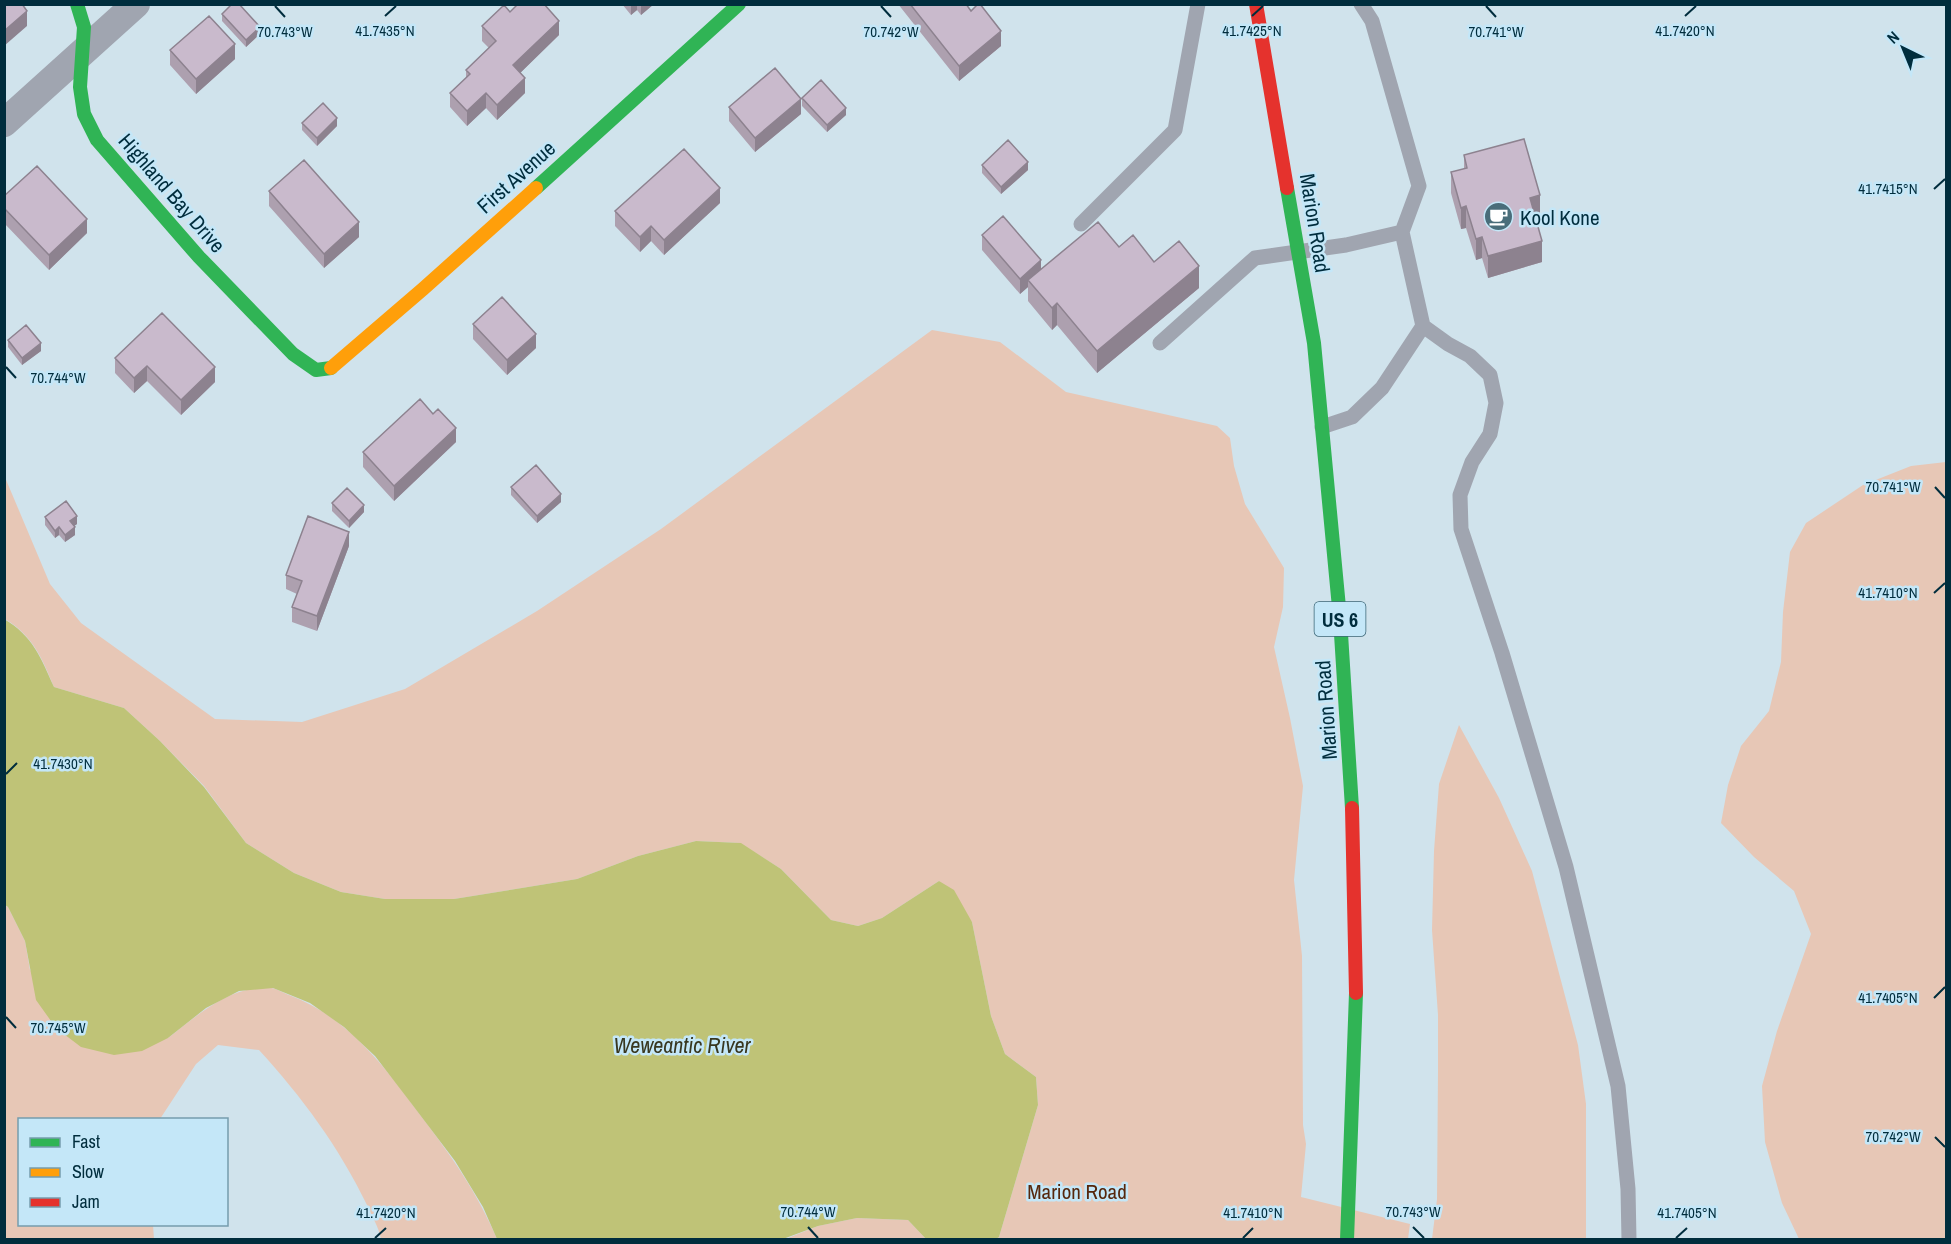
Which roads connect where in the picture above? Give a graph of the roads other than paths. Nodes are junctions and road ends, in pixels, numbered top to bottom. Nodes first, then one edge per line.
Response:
1 (77, 4) edge
2 (136, 4) edge
3 (739, 4) edge
4 (1198, 4) edge
5 (1257, 4) edge
6 (1361, 4) edge
7 (80, 56) junction
8 (4, 123) edge
9 (1081, 224) dead end
10 (1402, 232) junction
11 (1298, 250) junction
12 (1423, 326) junction
13 (1160, 343) dead end
14 (316, 370) joint
15 (1323, 427) junction
16 (1347, 1239) edge
17 (1629, 1239) edge

1 - 7 main road, Highland Bay Drive
2 - 7 street
3 - 14 main road, First Avenue
4 - 9 lane
5 - 11 main road, Marion Road / US 6
6 - 10 lane
7 - 8 street
7 - 14 main road, Highland Bay Drive
10 - 11 lane
10 - 12 lane
11 - 13 lane
11 - 15 main road, Marion Road / US 6
12 - 15 lane
12 - 17 lane
15 - 16 main road, Marion Road / US 6

